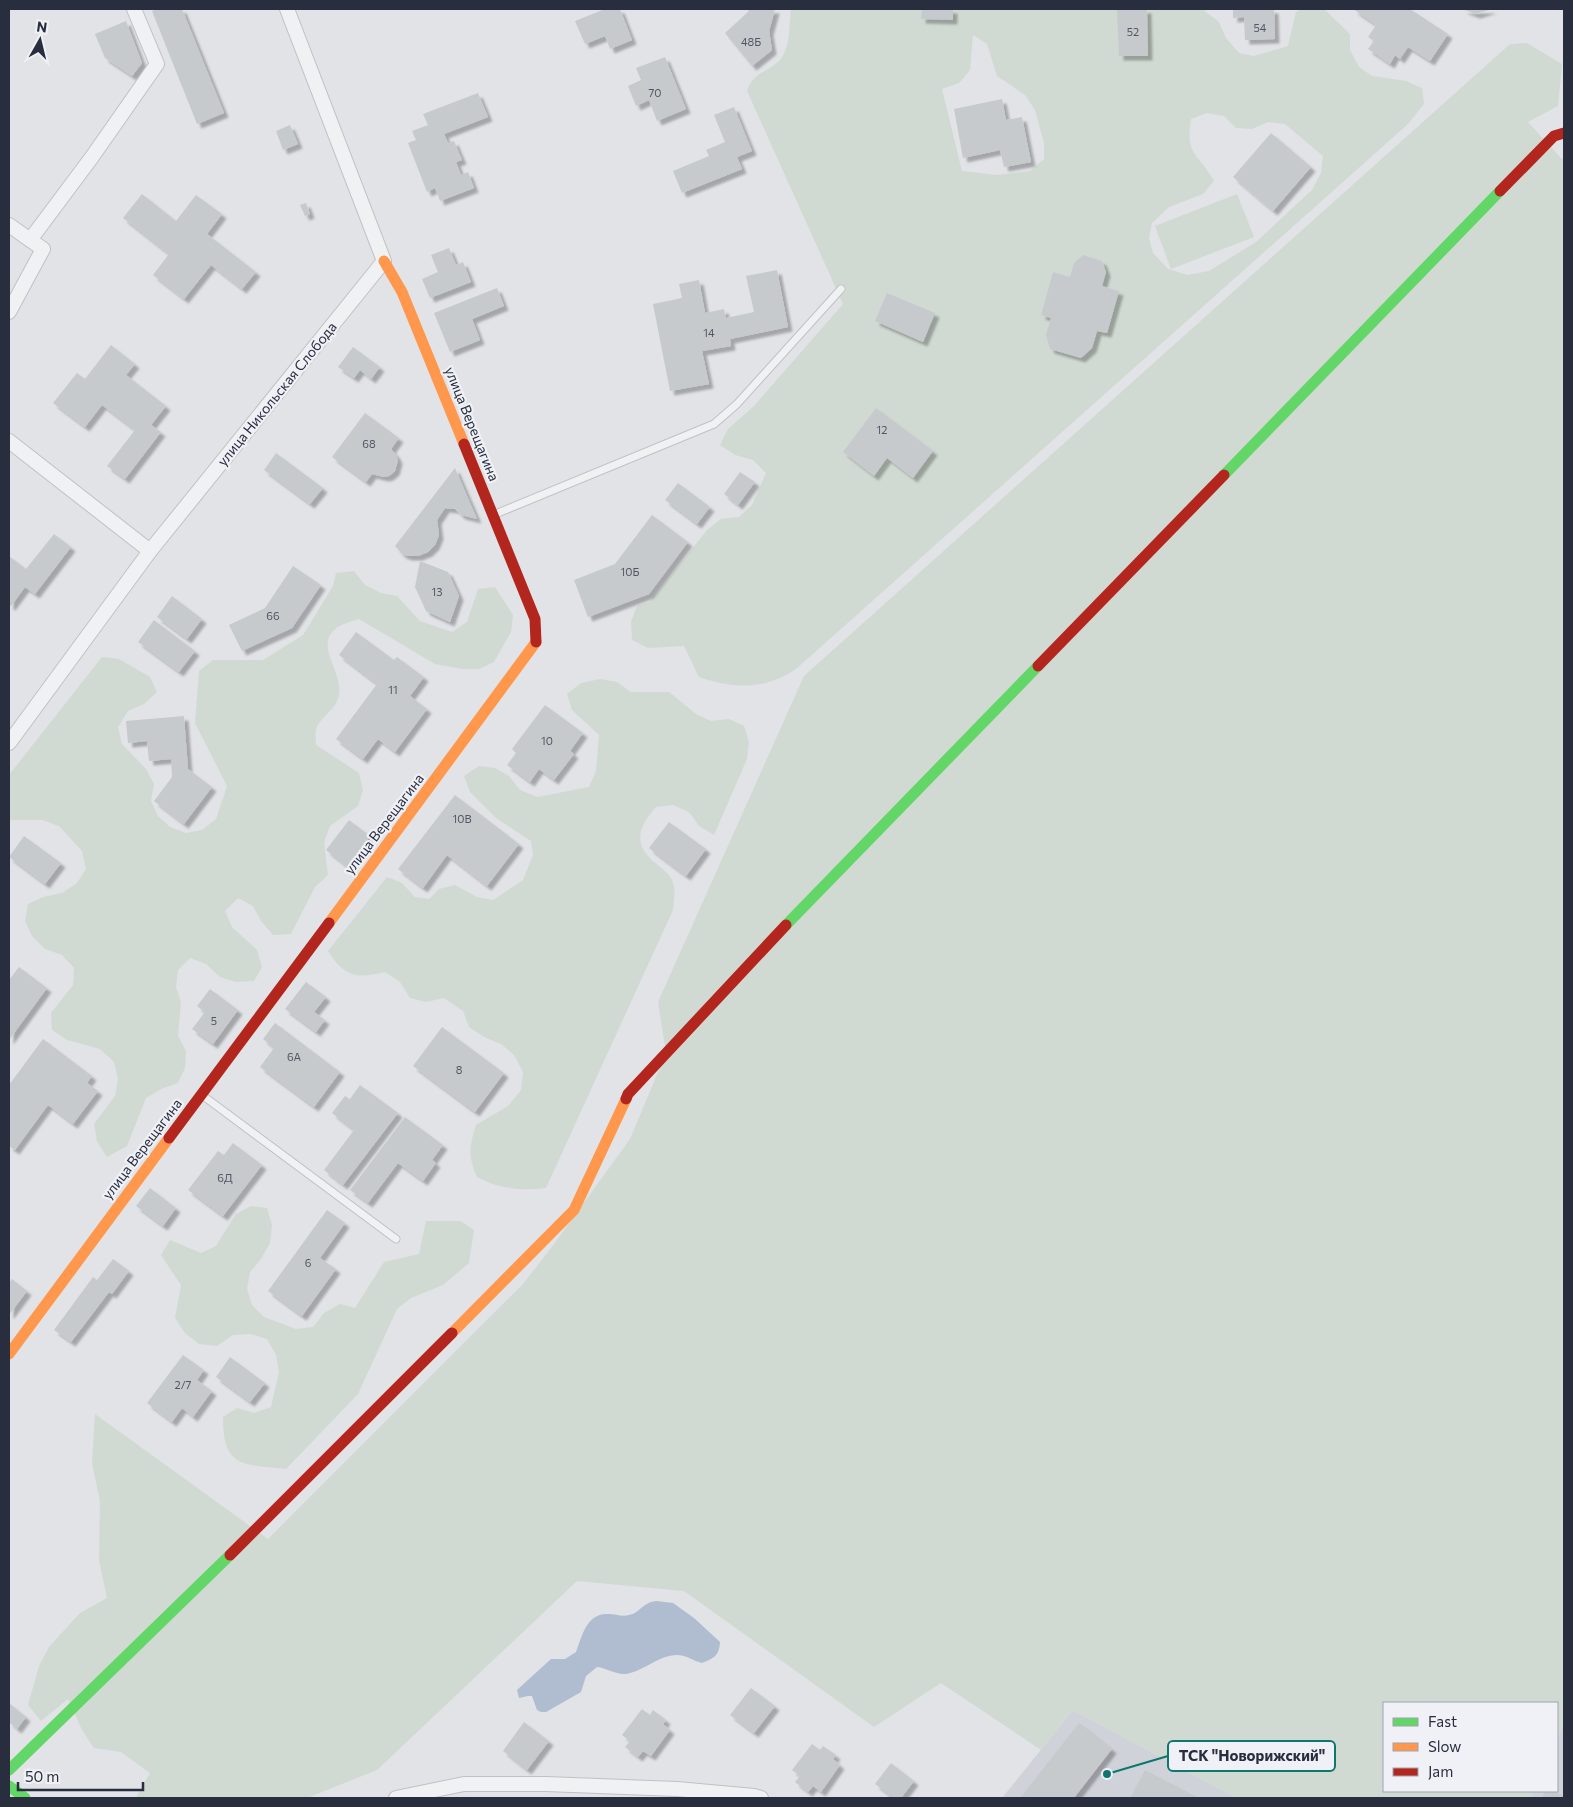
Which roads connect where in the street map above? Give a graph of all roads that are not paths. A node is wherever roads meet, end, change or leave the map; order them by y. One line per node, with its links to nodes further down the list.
1 (134, 9): 5 (street)
2 (287, 9): 6 (street)
3 (1564, 133): 16 (street)
4 (9, 225): 5 (street)
5 (30, 240): 8 (street)
6 (384, 261): 10 (street, улица Верещагина); 11 (street, улица Никольская Слобода)
7 (840, 289): 10 (lane)
8 (9, 312)
9 (9, 441): 11 (street)
10 (493, 516): 13 (street, улица Верещагина)
11 (150, 551): 12 (street, улица Никольская Слобода)
12 (9, 743)
13 (202, 1095): 14 (lane); 15 (street, улица Верещагина)
14 (396, 1239)
15 (9, 1354)
16 (9, 1770)
17 (9, 1786): 18 (street)
18 (25, 1798)
19 (396, 1798): 20 (street)
20 (761, 1798)

